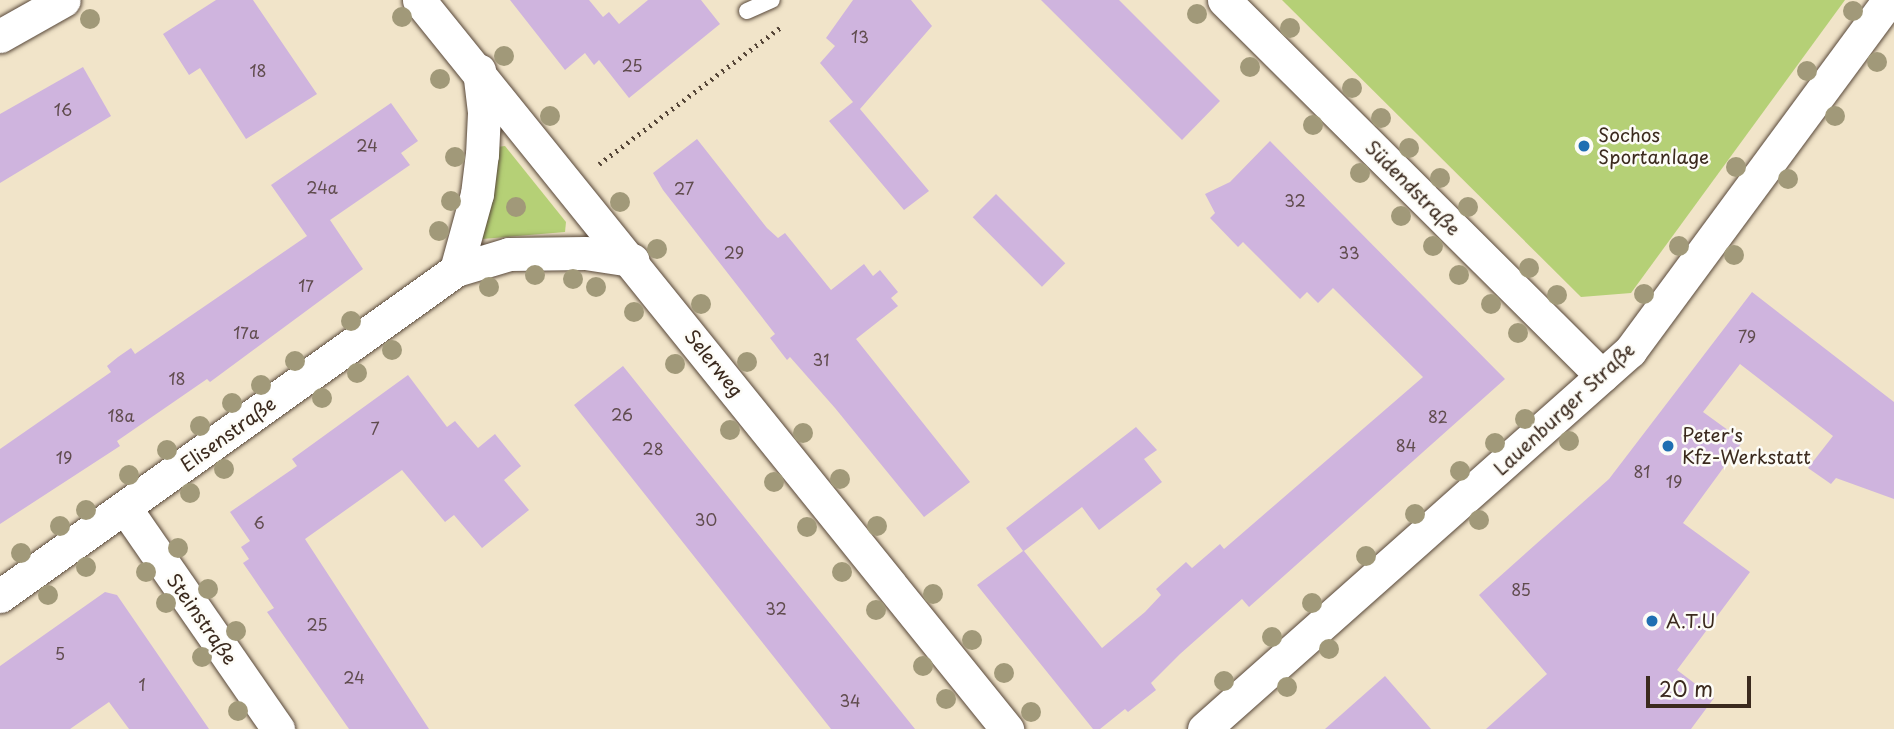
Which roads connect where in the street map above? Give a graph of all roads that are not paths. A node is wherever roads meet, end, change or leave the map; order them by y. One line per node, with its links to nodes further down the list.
1 (64, 0): 7 (street)
2 (419, 0): 8 (street, Selerweg)
3 (772, 0): 6 (lane)
4 (1224, 0): 11 (street, Südendstraße)
5 (1888, 0): 11 (street, Lauenburger Straße)
6 (747, 11)
7 (0, 36)
8 (479, 70): 9 (street, Selerweg); 10 (street)
9 (632, 260): 10 (street, Elisenstraße); 15 (street, Selerweg)
10 (456, 270): 12 (street, Elisenstraße)
11 (1602, 376): 16 (street, Lauenburger Straße)
12 (125, 508): 13 (street, Elisenstraße); 14 (street, Steinstraße)
13 (0, 596)
14 (278, 729)
15 (1007, 729)
16 (1203, 729)

